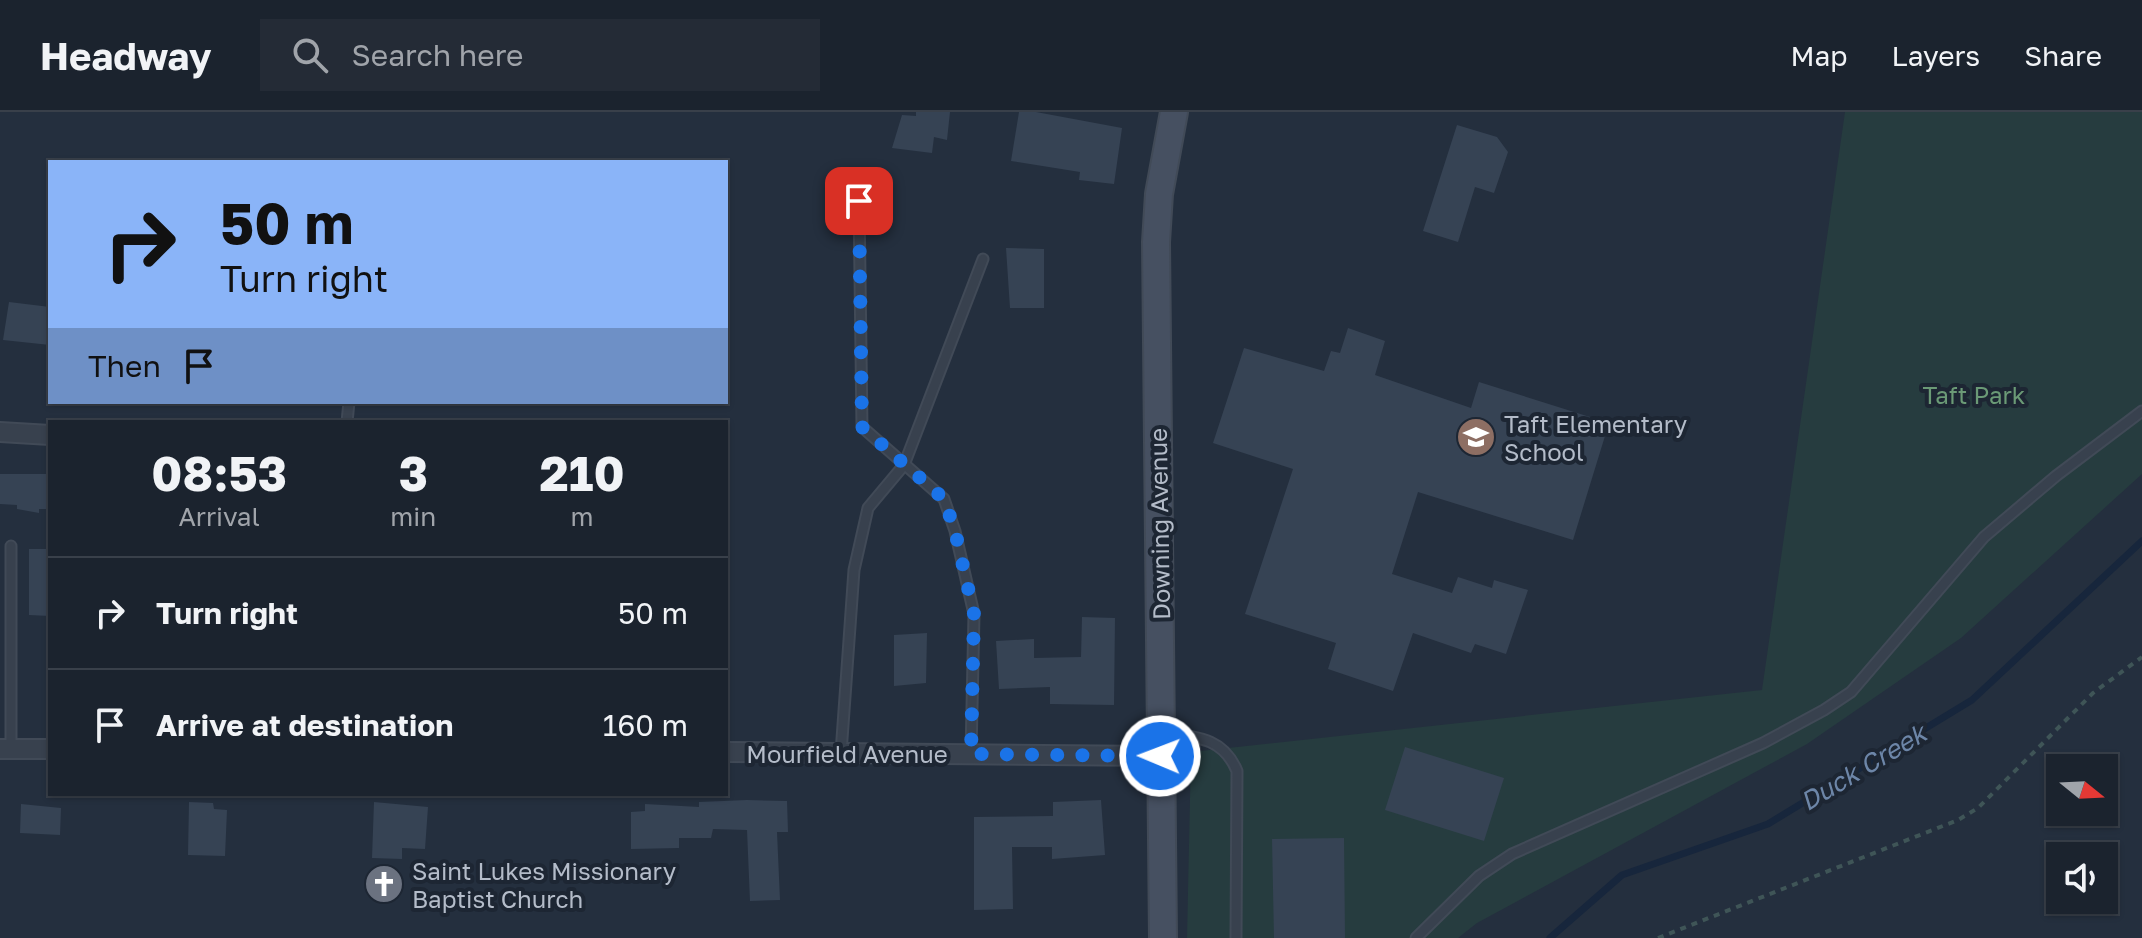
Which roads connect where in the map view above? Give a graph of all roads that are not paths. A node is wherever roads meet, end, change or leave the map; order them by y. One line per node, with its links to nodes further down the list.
1 (1174, 112): 9 (street, Downing Avenue)
2 (859, 201): 7 (lane)
3 (983, 259): 7 (lane)
4 (2142, 411): 17 (lane)
5 (0, 432): 6 (street)
6 (48, 435)
7 (904, 465): 13 (lane); 14 (lane)
8 (11, 546): 10 (lane)
9 (1160, 744): 14 (street, Mourfield Avenue); 15 (street, Downing Avenue); 16 (lane)
10 (5, 749): 11 (street)
11 (48, 749)
12 (728, 752): 13 (street, Mourfield Avenue)
13 (841, 753): 14 (street, Mourfield Avenue)
14 (971, 754)
15 (1163, 938)
16 (1236, 938)
17 (1416, 938)

